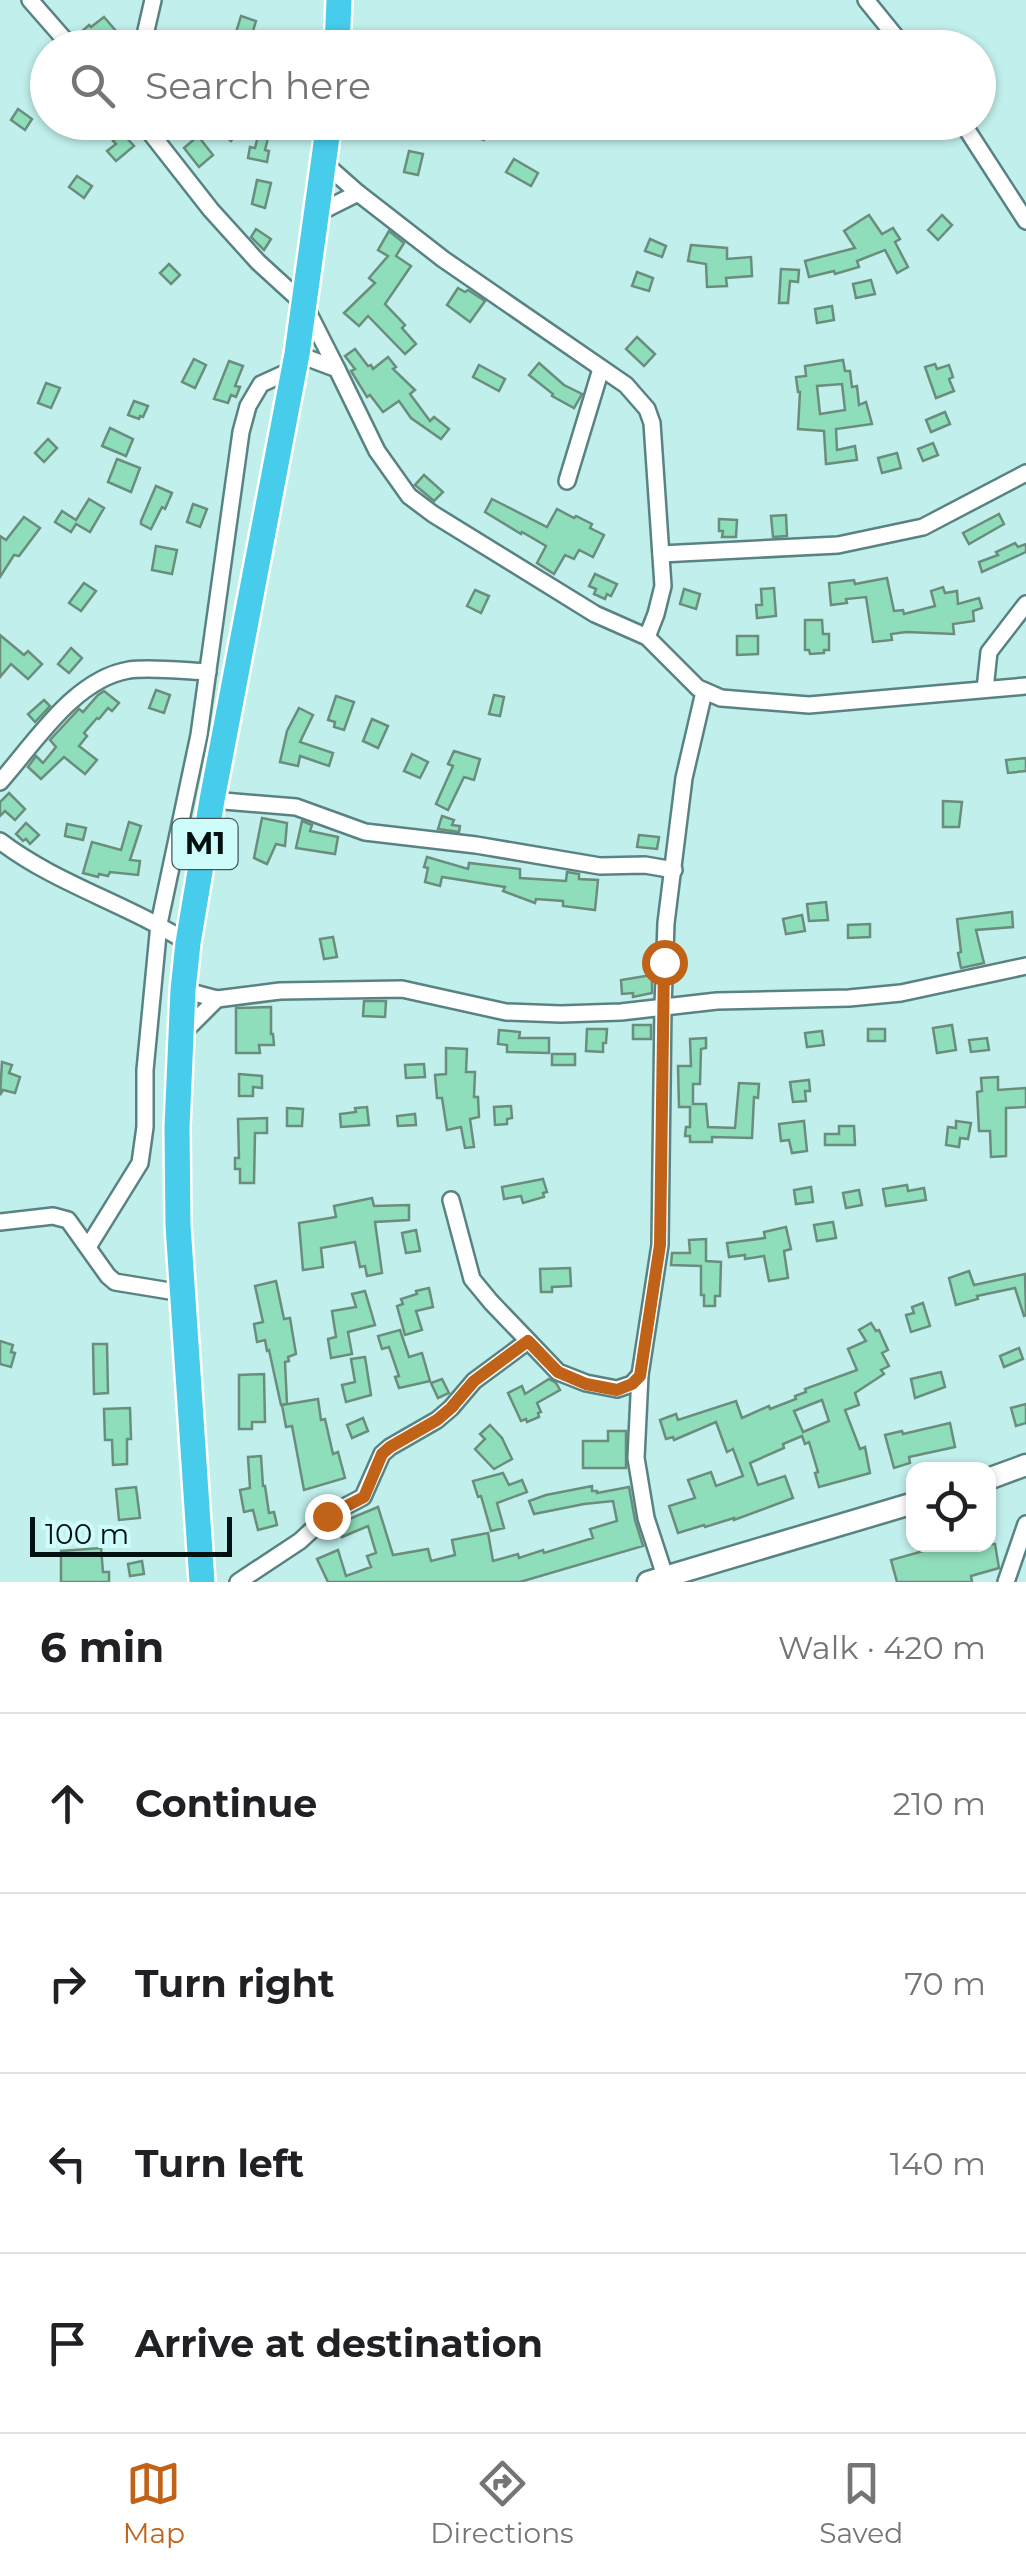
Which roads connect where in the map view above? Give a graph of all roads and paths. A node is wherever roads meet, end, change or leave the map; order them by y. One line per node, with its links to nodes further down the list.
1 (30, 0): 5 (street)
2 (154, 0): 6 (street)
3 (339, 0): 7 (highway)
4 (866, 0): 8 (street)
5 (56, 30)
6 (146, 30)
7 (337, 30)
8 (890, 30)
9 (156, 140): 16 (street)
10 (326, 140): 12 (highway, M1)
11 (974, 140): 15 (street)
12 (323, 162): 13 (street); 14 (highway, M1)
13 (358, 193): 14 (street); 19 (street)
14 (316, 214): 16 (highway, M1)
15 (1026, 220)
16 (304, 304): 17 (highway, M1); 18 (street)
17 (295, 361): 18 (street); 25 (street); 30 (highway, M1)
18 (337, 369): 24 (street)
19 (601, 370): 21 (street); 22 (street)
20 (1026, 473): 22 (street)
21 (567, 481)
22 (662, 554): 24 (street)
23 (1026, 604): 27 (street)
24 (646, 637): 28 (street)
25 (208, 672): 29 (street); 33 (street)
26 (1026, 686): 27 (street)
27 (985, 689): 28 (street)
28 (704, 692): 32 (street)
29 (0, 782)
30 (212, 800): 32 (street); 34 (highway, M1)
31 (0, 841): 33 (street)
32 (674, 870): 38 (street)
33 (159, 924): 34 (street); 42 (street)
34 (188, 942): 36 (highway, M1)
35 (1026, 966): 38 (street)
36 (183, 990): 37 (street); 39 (highway, M1)
37 (218, 999): 38 (street); 39 (street)
38 (663, 1006): 45 (street)
39 (182, 1034): 43 (highway, M1)
40 (452, 1200): 44 (street)
41 (0, 1222): 42 (street)
42 (88, 1246): 43 (street)
43 (182, 1293): 50 (highway, M1)
44 (528, 1341): 45 (street); 52 (street)
45 (640, 1376): 51 (street)
46 (1026, 1465): 47 (street)
47 (996, 1476)
48 (906, 1505): 51 (street)
49 (1026, 1524): 53 (street)
50 (200, 1579)
51 (656, 1579)
52 (238, 1582)
53 (1006, 1582)

